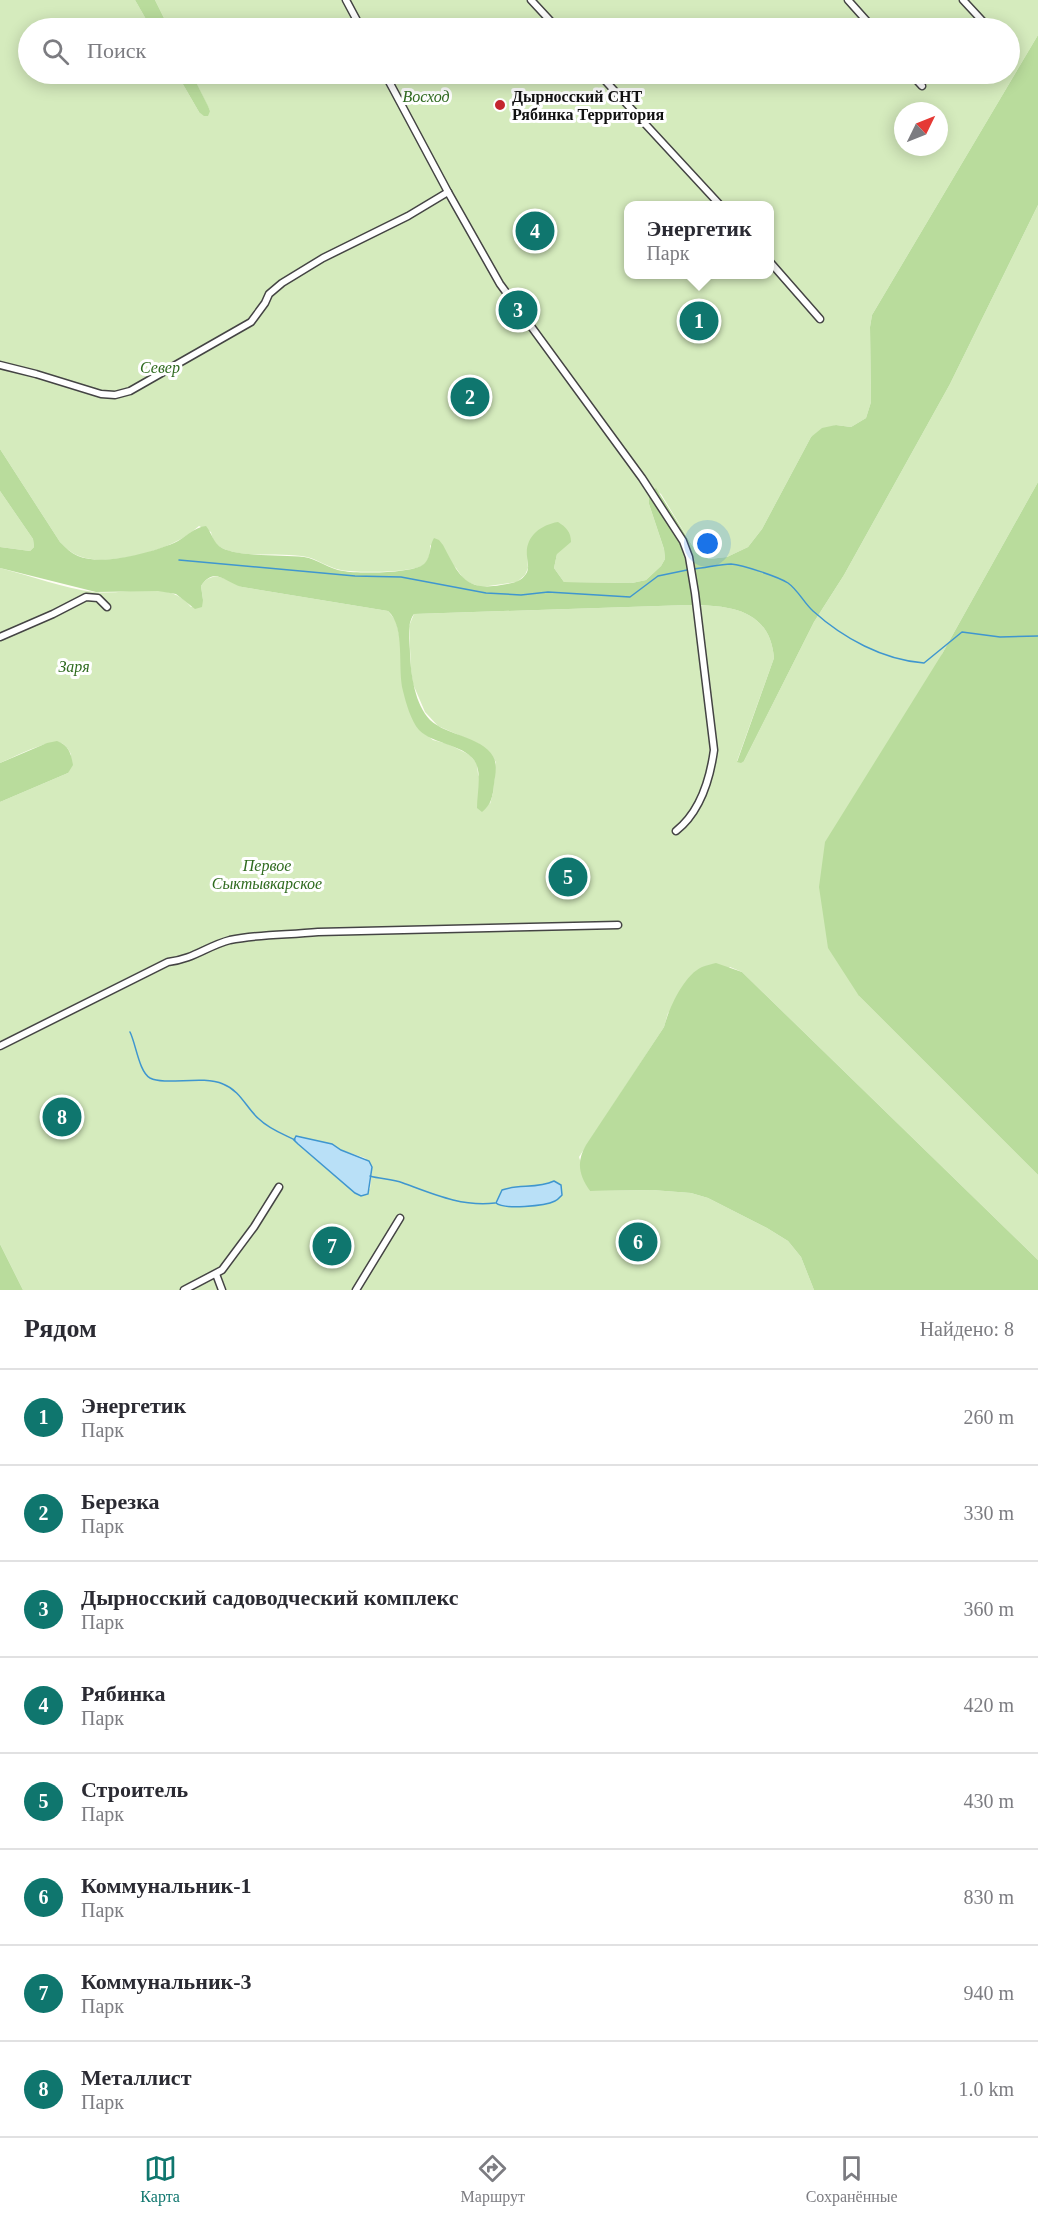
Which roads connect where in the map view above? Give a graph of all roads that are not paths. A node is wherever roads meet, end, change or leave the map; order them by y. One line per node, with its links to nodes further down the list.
1 (346, 0): 5 (street)
2 (531, 0): 6 (street)
3 (848, 0): 7 (street)
4 (963, 0): 8 (street)
5 (356, 18)
6 (548, 18)
7 (864, 18)
8 (979, 18)
9 (390, 84): 11 (street)
10 (608, 84): 12 (street)
11 (448, 192): 15 (street); 18 (street)
12 (716, 201)
13 (774, 267): 14 (street)
14 (820, 319)
15 (0, 365)
16 (107, 607): 17 (street)
17 (0, 637)
18 (676, 831)
19 (618, 925): 20 (street)
20 (0, 1046)
21 (279, 1187): 23 (street)
22 (400, 1218): 26 (street)
23 (216, 1274): 24 (street); 25 (street)
24 (184, 1290)
25 (222, 1290)
26 (356, 1290)

